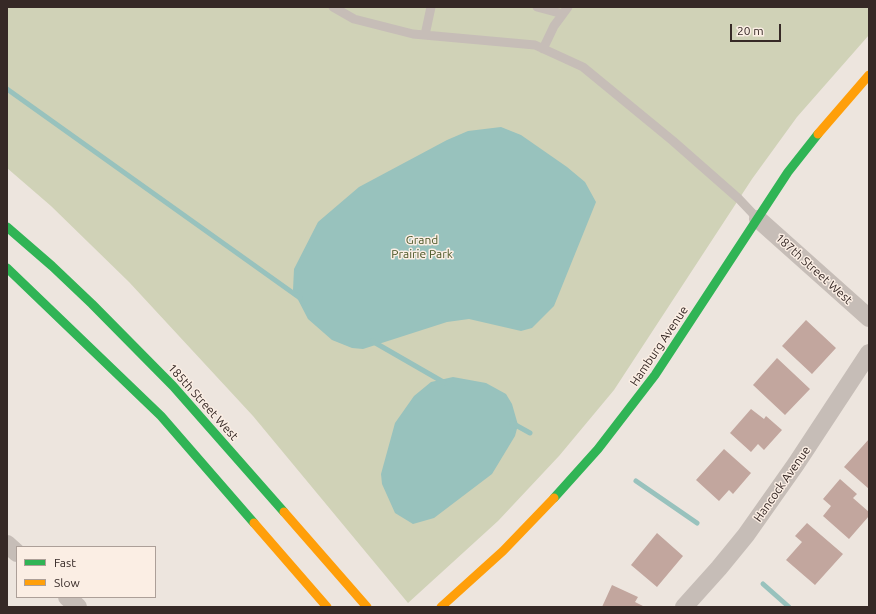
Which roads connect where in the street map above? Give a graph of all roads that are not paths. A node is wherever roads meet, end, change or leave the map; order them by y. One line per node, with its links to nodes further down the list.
1 (333, 7): 5 (lane)
2 (431, 7): 5 (lane)
3 (537, 7): 4 (lane)
4 (566, 10): 6 (lane)
5 (425, 35): 6 (lane)
6 (543, 49): 8 (lane)
7 (869, 75): 8 (street, Hamburg Avenue)
8 (758, 219): 11 (street, 187th Street West); 19 (street, Hamburg Avenue)
9 (7, 226): 18 (street, 185th Street West)
10 (7, 268): 17 (street)
11 (869, 318)
12 (869, 353): 20 (street, Hancock Avenue)
13 (7, 544): 14 (street)
14 (16, 552)
15 (67, 598): 16 (street)
16 (78, 607)
17 (327, 607)
18 (367, 607)
19 (441, 607)
20 (684, 607)

